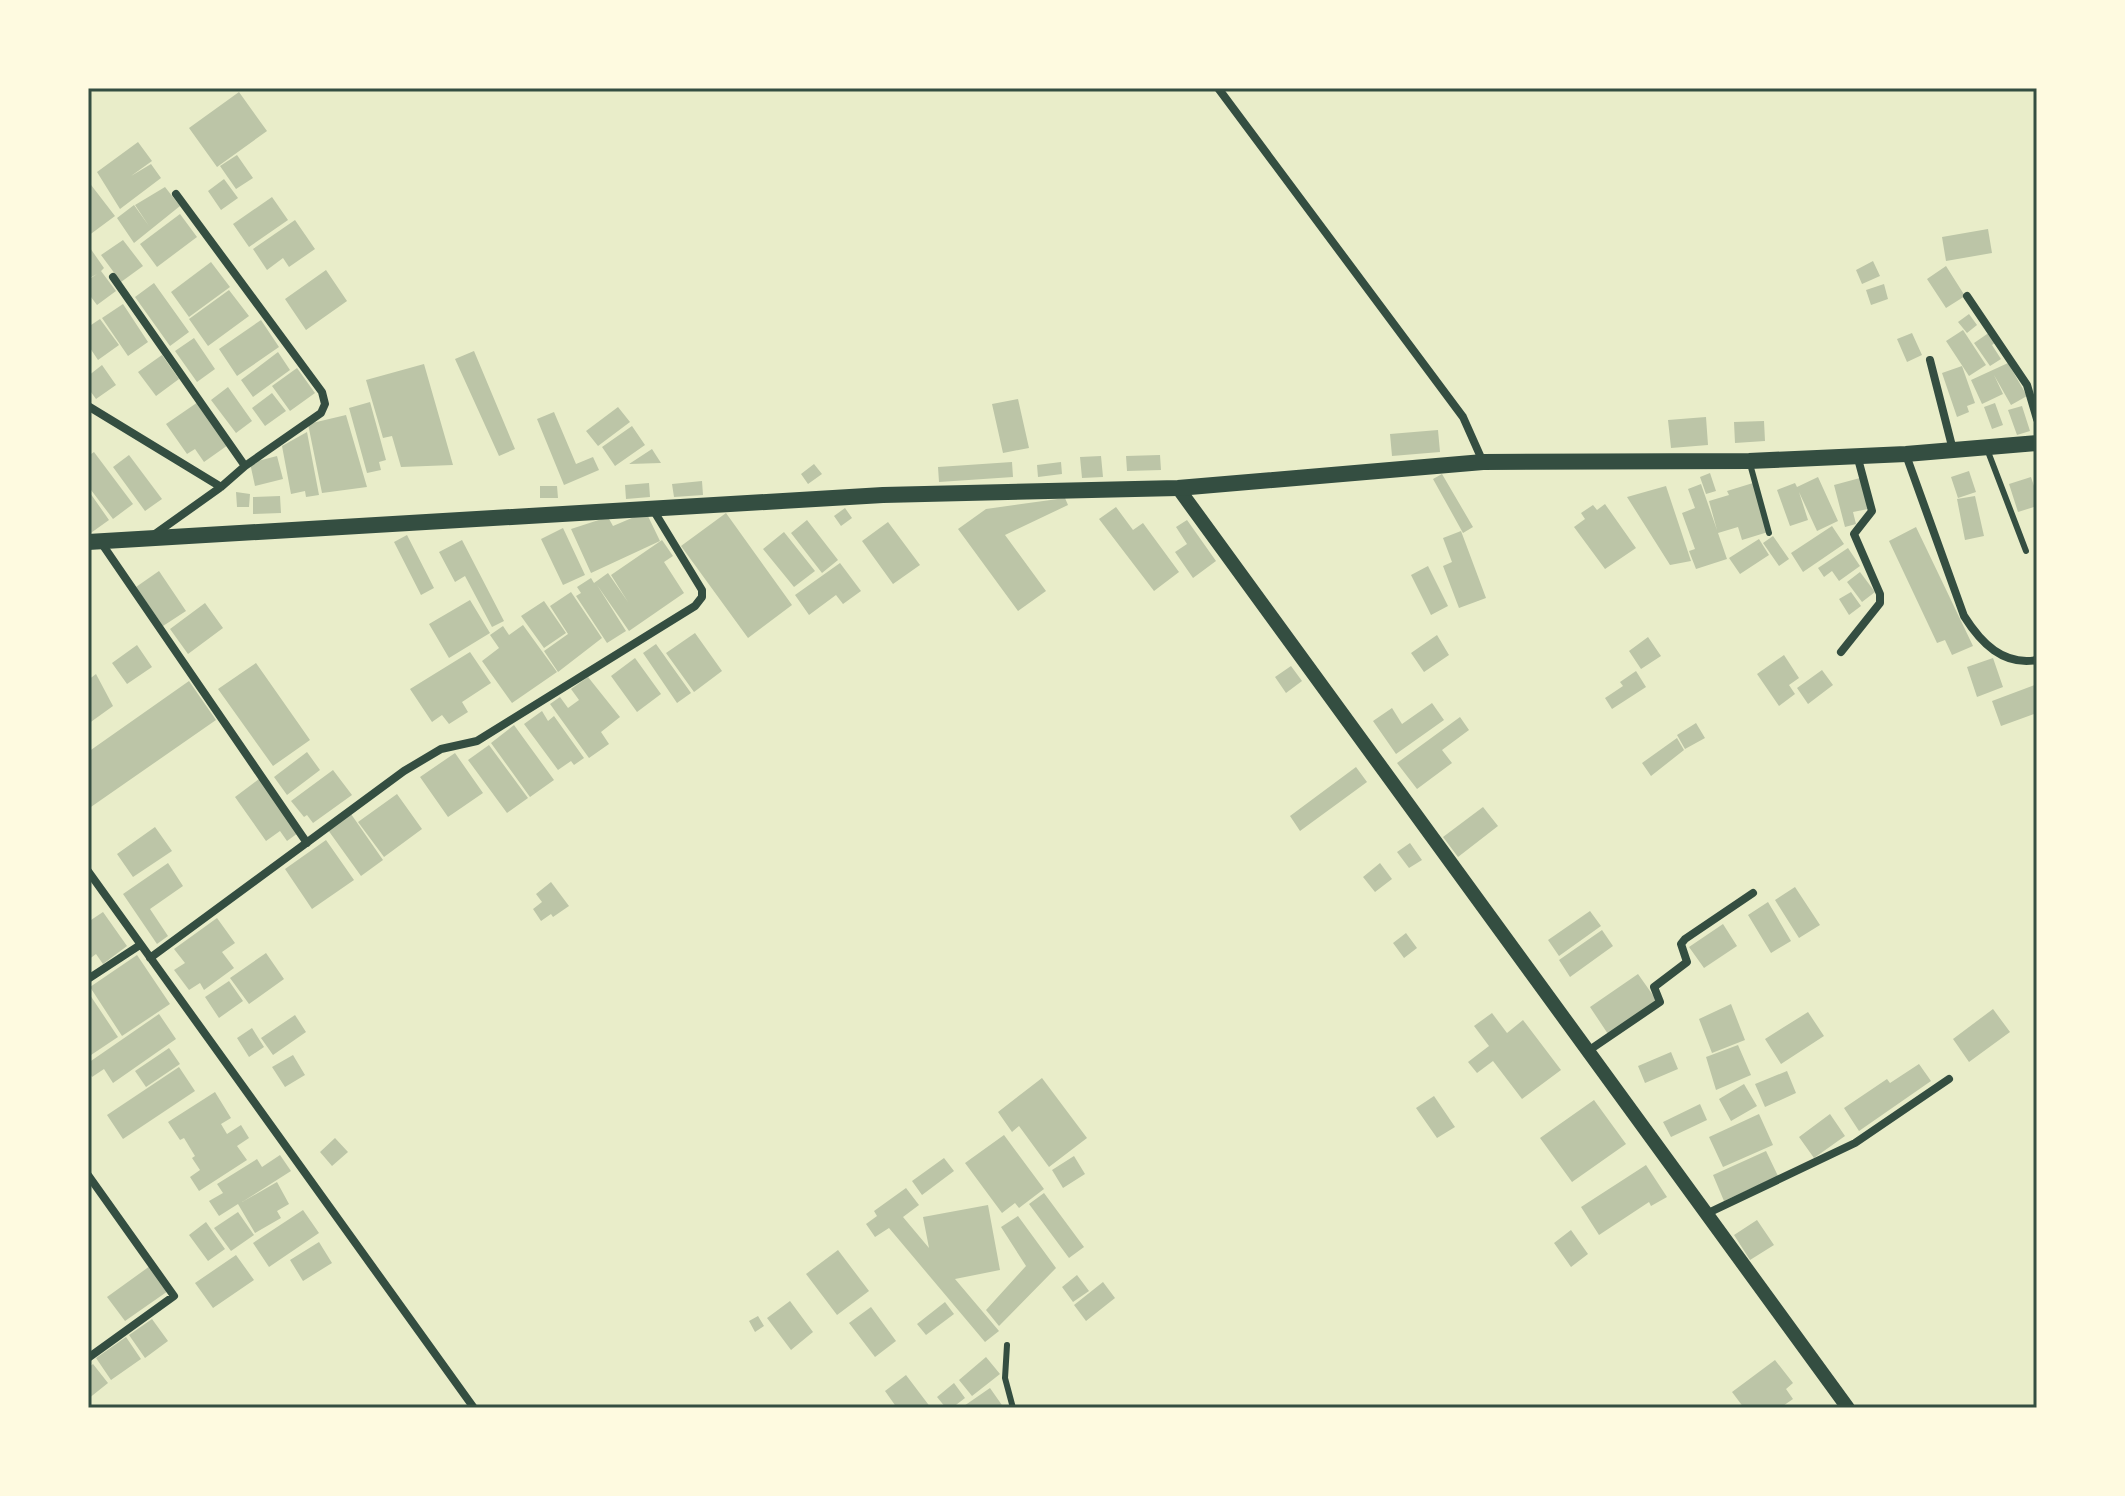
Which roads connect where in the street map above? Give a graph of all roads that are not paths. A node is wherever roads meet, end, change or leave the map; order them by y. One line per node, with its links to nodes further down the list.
1 (1218, 88): 14 (street)
2 (176, 194): 15 (street)
3 (113, 277): 15 (street)
4 (1967, 296): 7 (street)
5 (1930, 360): 10 (street)
6 (88, 406): 16 (street)
7 (2037, 419)
8 (2037, 443): 9 (main road)
9 (1987, 449): 10 (main road); 22 (lane)
10 (1953, 450): 12 (main road)
11 (1857, 454): 12 (main road); 13 (main road); 23 (street)
12 (1906, 454): 24 (street)
13 (1749, 461): 14 (main road); 19 (lane)
14 (1483, 462): 17 (main road)
15 (245, 466): 16 (street)
16 (221, 487): 20 (street)
17 (1178, 488): 18 (main road); 31 (street)
18 (652, 508): 20 (main road); 25 (street)
19 (1769, 533)
20 (151, 537): 21 (main road)
21 (94, 541): 25 (street)
22 (2026, 551)
23 (1841, 652)
24 (2037, 660)
25 (307, 843): 29 (street)
26 (88, 871): 28 (street)
27 (1753, 893): 31 (street)
28 (140, 945): 29 (street); 30 (street)
29 (150, 958): 37 (street)
30 (88, 979)
31 (1588, 1051): 34 (street)
32 (1949, 1079): 34 (street)
33 (88, 1175): 36 (street)
34 (1705, 1215): 39 (street)
35 (1007, 1345): 38 (lane)
36 (88, 1358)
37 (474, 1408)
38 (1013, 1408)
39 (1848, 1408)

